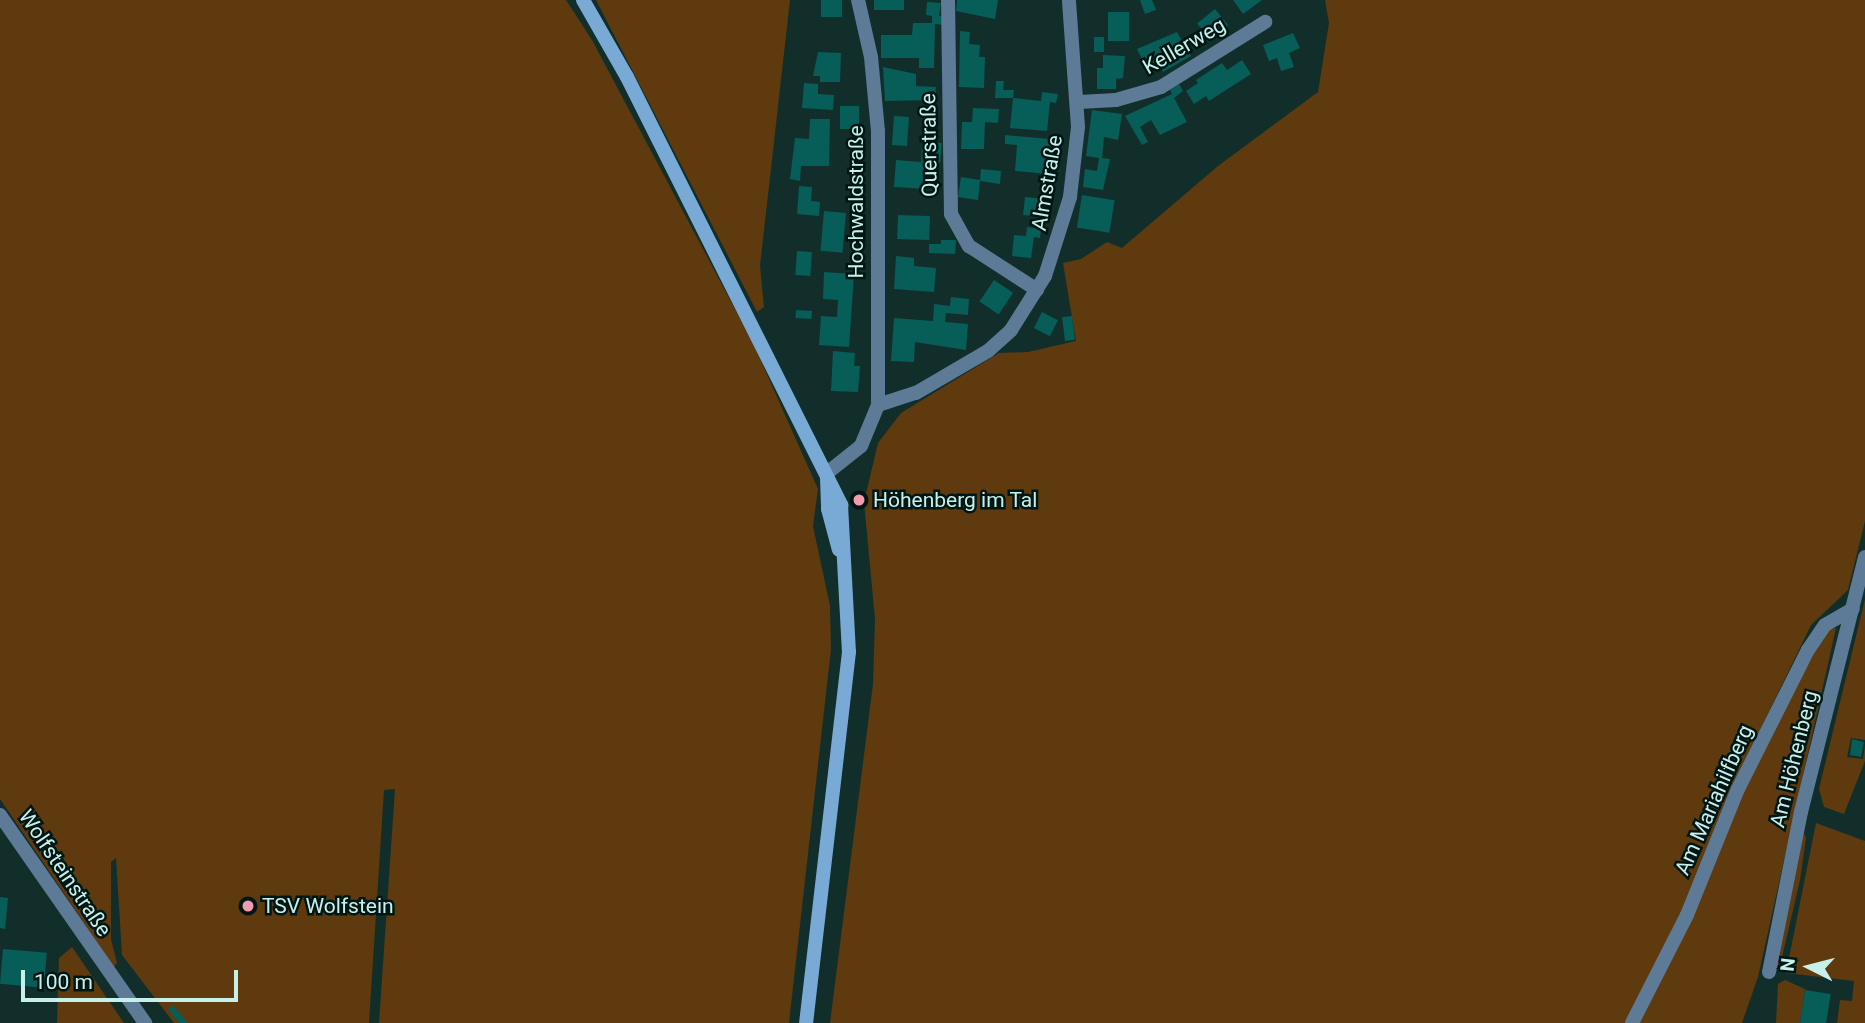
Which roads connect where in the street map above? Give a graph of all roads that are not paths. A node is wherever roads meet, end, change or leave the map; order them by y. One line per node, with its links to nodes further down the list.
1 (583, 0): 9 (main road)
2 (858, 0): 8 (street, Hochwaldstraße)
3 (948, 0): 7 (street, Querstraße)
4 (1069, 0): 6 (street, Almstraße)
5 (1265, 22): 6 (street, Kellerweg)
6 (1079, 103): 7 (street, Almstraße)
7 (1037, 290): 8 (street, Almstraße)
8 (878, 405): 9 (street)
9 (827, 473): 15 (main road)
10 (1865, 557): 11 (street, Am Höhenberg)
11 (1853, 609): 13 (street, Am Höhenberg); 16 (street, Am Mariahilfberg)
12 (0, 815): 14 (street, Wolfsteinstraße)
13 (1769, 972)
14 (145, 1023)
15 (806, 1023)
16 (1632, 1023)

